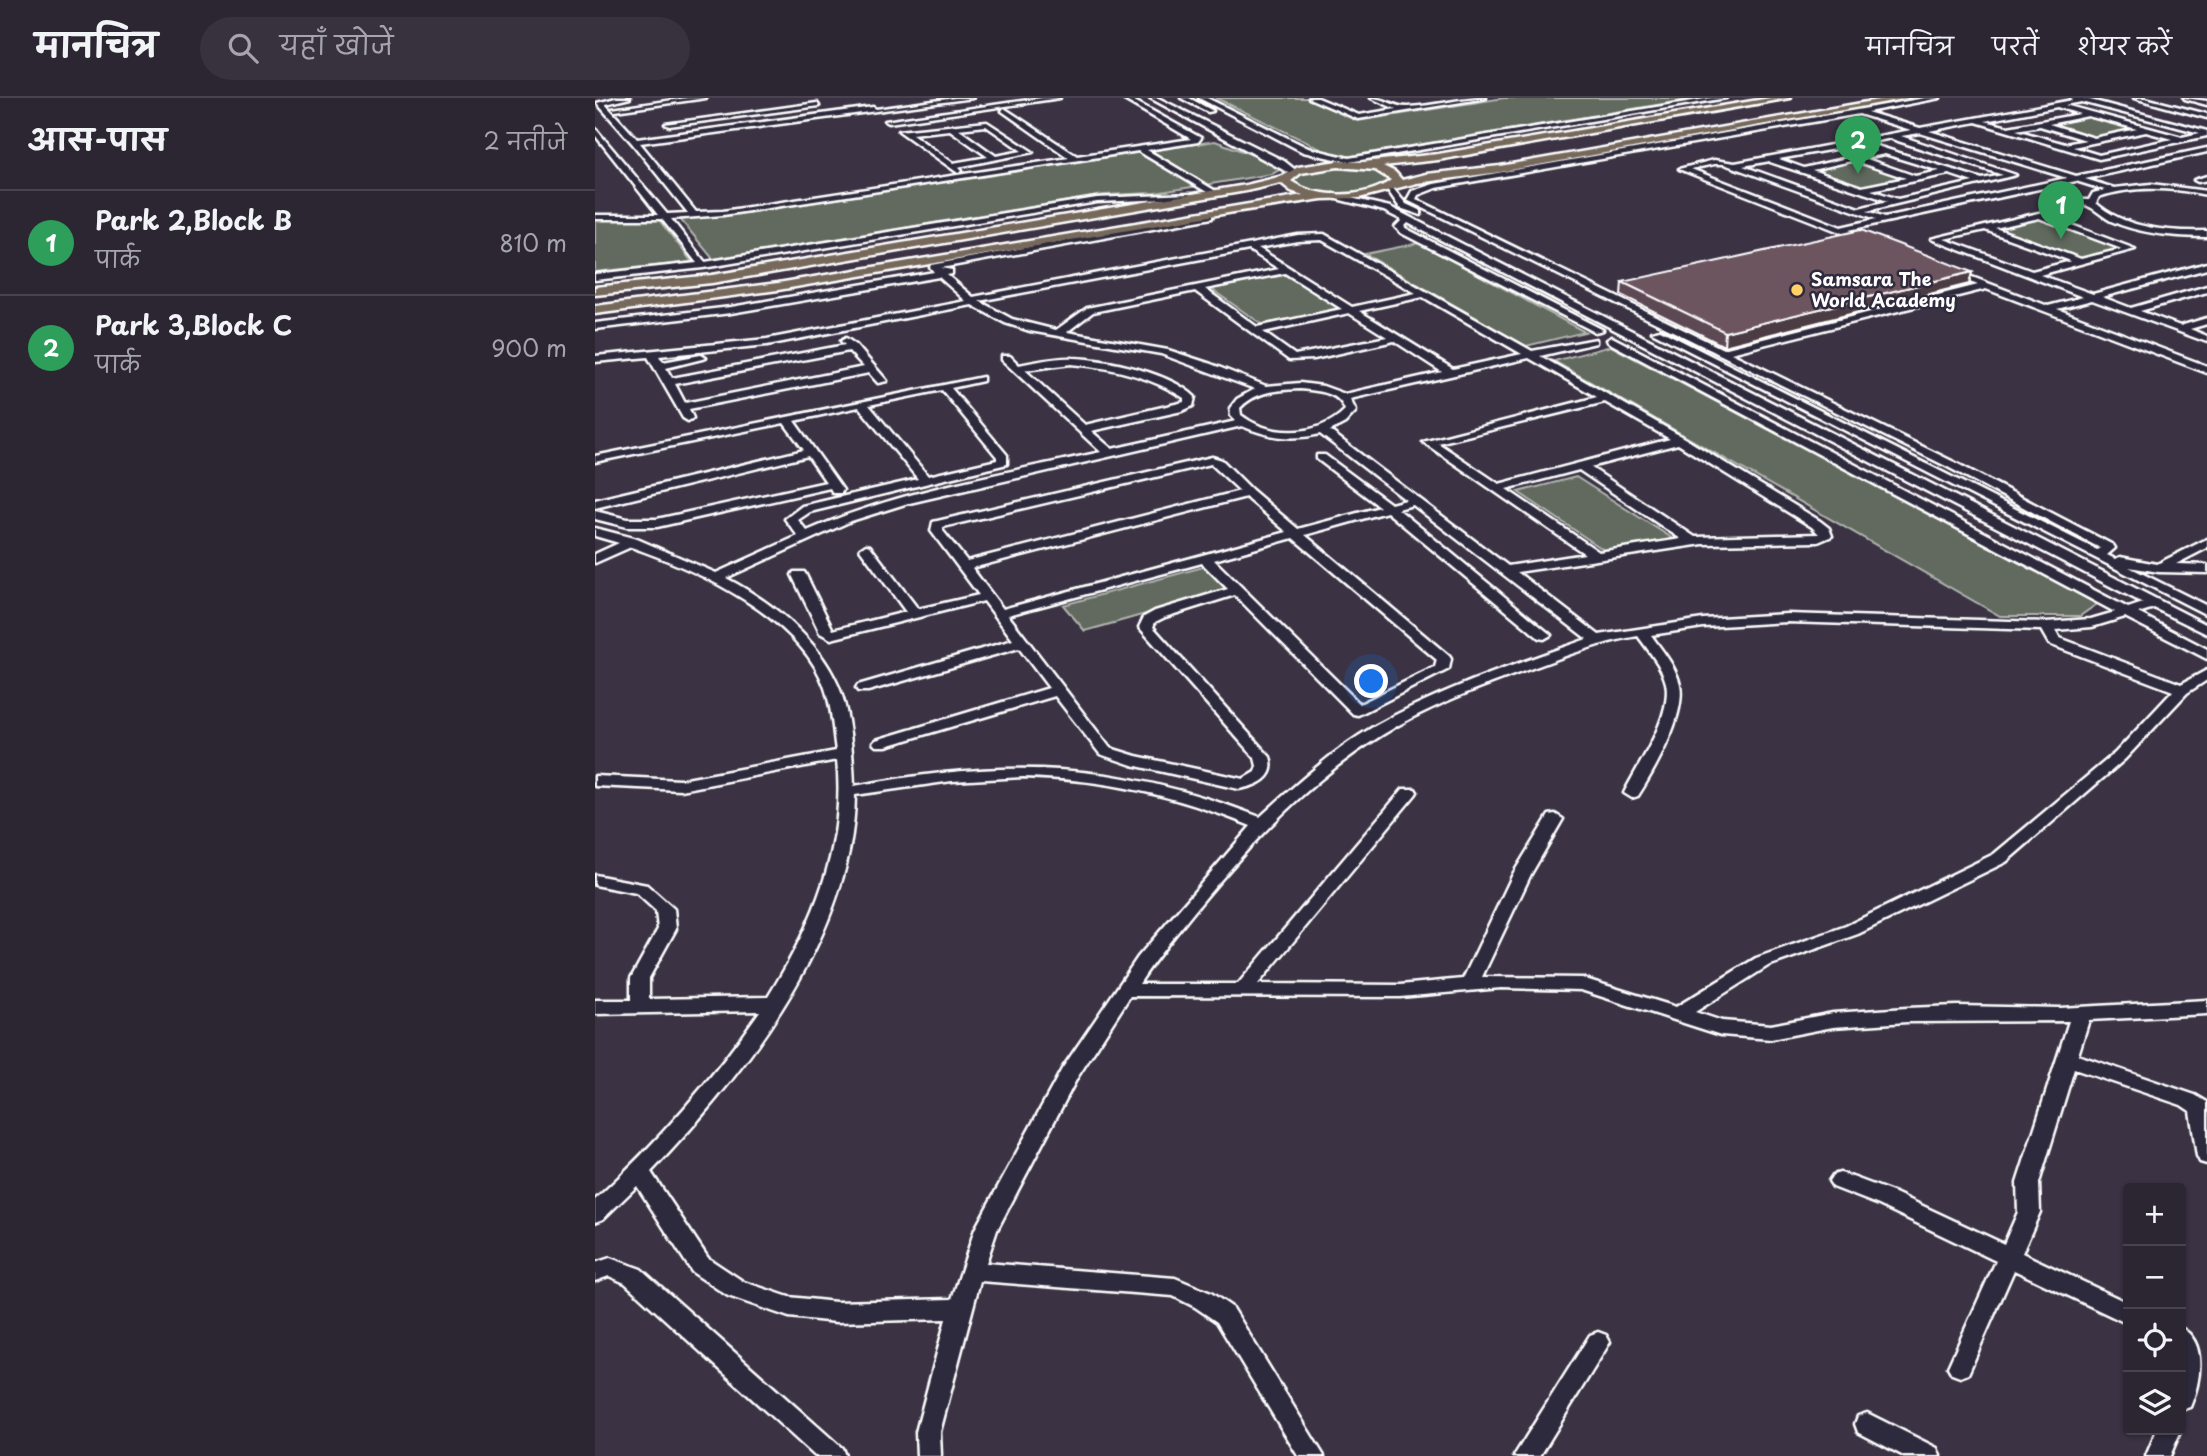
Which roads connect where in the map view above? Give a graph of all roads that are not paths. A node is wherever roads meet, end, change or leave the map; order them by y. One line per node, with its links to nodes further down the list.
1 (627, 98): 33 (street)
2 (703, 98): 29 (street)
3 (808, 98): 30 (street)
4 (909, 98): 31 (street)
5 (970, 98): 31 (street)
6 (1057, 98): 26 (street)
7 (1124, 98): 62 (street)
8 (1153, 98): 77 (street)
9 (1171, 98): 46 (street)
10 (1184, 98): 71 (street)
11 (1202, 98): 59 (street)
12 (1312, 98): 36 (street)
13 (1375, 98): 14 (street); 36 (street)
14 (1383, 98)
15 (1483, 98): 36 (street)
16 (1723, 98): 59 (street)
17 (1786, 98): 68 (main road)
18 (1862, 98): 83 (main road)
19 (1905, 98): 78 (main road)
20 (1937, 98): 37 (street)
21 (2137, 98): 38 (street)
22 (2150, 98): 38 (street)
23 (2165, 98): 38 (street)
24 (2187, 98): 28 (street)
25 (2078, 99): 32 (street); 52 (street)
26 (1025, 100): 41 (street)
27 (865, 103): 34 (street)
28 (2207, 103)
29 (652, 104): 33 (street); 43 (street)
30 (817, 105): 40 (street); 43 (street)
31 (918, 105): 34 (street)
32 (2058, 105): 39 (street); 42 (street)
33 (605, 110): 57 (street)
34 (874, 110): 40 (street); 41 (street)
35 (1005, 110): 70 (street)
36 (1404, 110)
37 (1857, 112): 48 (street); 80 (street)
38 (2207, 112)
39 (2091, 114): 44 (street); 50 (street)
40 (830, 115): 53 (street)
41 (889, 121): 51 (street)
42 (1976, 121): 48 (street); 49 (street)
43 (669, 124): 53 (street)
44 (2040, 124): 49 (street); 55 (street)
45 (950, 127): 51 (street); 67 (street); 67 (street)
46 (1232, 129)
47 (595, 130): 100 (street)
48 (1917, 130): 54 (street); 82 (street)
49 (2007, 130): 61 (street)
50 (2146, 130): 55 (street); 56 (street)
51 (906, 133): 74 (street)
52 (2207, 134): 56 (street)
53 (680, 135): 57 (street)
54 (1892, 135): 58 (street); 84 (street)
55 (2095, 140): 61 (street)
56 (2182, 140): 61 (street)
57 (635, 141): 97 (street)
58 (1858, 142): 65 (street); 66 (street)
59 (1432, 146): 68 (street)
60 (1268, 147): 77 (street)
61 (2062, 147)
62 (1141, 150): 64 (street); 89 (street)
63 (2207, 150): 82 (street)
64 (1131, 152): 70 (street); 89 (street)
65 (1887, 152): 69 (street); 76 (street)
66 (1768, 158): 73 (street); 75 (street)
67 (996, 159): 74 (street)
68 (1428, 159): 72 (main road)
69 (1855, 159): 75 (street); 81 (street)
70 (1077, 160): 79 (street)
71 (1338, 164): 72 (main road); 77 (main road)
72 (1362, 165): 85 (main road)
73 (1734, 165): 93 (street); 105 (street)
74 (951, 166): 79 (street)
75 (1804, 169): 87 (street)
76 (1950, 172): 81 (street); 84 (street)
77 (1293, 173): 89 (main road); 90 (main road)
78 (1456, 175): 80 (main road); 83 (main road)
79 (966, 177): 97 (street)
80 (1482, 178): 102 (street)
81 (1915, 179): 87 (street)
82 (2073, 179): 86 (street); 103 (street)
83 (1413, 180): 85 (main road)
84 (1983, 182): 91 (street)
85 (1390, 187): 90 (main road); 101 (street)
86 (2111, 189): 88 (street); 92 (street)
87 (1863, 190): 91 (street)
88 (2207, 193)
89 (1202, 195): 110 (street); 120 (main road)
90 (1330, 196): 96 (main road); 135 (street)
91 (1897, 201): 93 (street)
92 (2092, 203): 98 (street); 106 (street)
93 (1859, 210): 103 (street)
94 (595, 211): 95 (street)
95 (618, 212)
96 (1210, 214): 114 (street); 125 (main road)
97 (694, 215): 100 (street)
98 (2041, 216): 104 (street); 109 (street)
99 (595, 217): 100 (street)
100 (663, 217): 110 (street)
101 (1429, 219): 102 (street); 169 (street)
102 (1451, 220): 140 (street)
103 (1886, 220): 105 (street)
104 (1985, 228): 109 (street); 115 (street)
105 (1841, 229): 107 (street)
106 (2207, 234)
107 (1877, 243)
108 (1249, 247): 113 (street); 121 (street); 123 (street)
109 (2081, 262): 115 (street)
110 (703, 265): 116 (street)
111 (2207, 266): 122 (street)
112 (1938, 267): 117 (street)
113 (1286, 270): 118 (street); 126 (street)
114 (941, 273): 123 (street); 129 (street)
115 (2032, 274): 122 (street)
116 (595, 277)
117 (1986, 286): 124 (street); 140 (street)
118 (1198, 288): 132 (street); 134 (street)
119 (2207, 289): 127 (street)
120 (595, 291)
121 (1425, 294): 126 (street); 142 (street)
122 (2092, 297): 124 (street); 127 (street)
123 (973, 301): 130 (street); 134 (street)
124 (2047, 309): 149 (street)
125 (595, 310)
126 (1350, 310): 132 (street); 136 (street)
127 (2130, 311): 131 (street)
128 (2207, 321): 131 (street)
129 (595, 326)
130 (836, 329): 139 (street); 143 (street)
131 (2180, 329): 137 (street)
132 (1257, 330): 136 (street)
133 (1628, 332): 135 (street); 135 (street); 138 (street)
134 (1058, 334): 155 (street)
135 (1602, 334): 138 (street); 142 (street); 207 (street)
136 (1395, 338): 150 (street)
137 (2207, 339)
138 (1649, 343): 204 (street)
139 (852, 347): 148 (street); 153 (street)
140 (1723, 352): 168 (street)
141 (728, 353): 146 (street)
142 (1529, 353): 150 (street); 157 (street)
143 (651, 354): 145 (street); 146 (street)
144 (1006, 358): 147 (street)
145 (595, 359)
146 (660, 366): 153 (street)
147 (1017, 368): 163 (street); 163 (street)
148 (871, 369): 152 (street); 159 (street)
149 (2207, 370)
150 (1450, 372): 156 (street)
151 (979, 379): 154 (street)
152 (882, 381)
153 (669, 382): 159 (street)
154 (945, 387): 158 (street); 175 (street)
155 (1265, 390): 156 (street); 162 (street)
156 (1344, 397): 164 (street)
157 (1607, 398): 165 (street); 177 (street)
158 (862, 404): 161 (street); 175 (street)
159 (682, 407): 160 (street)
160 (688, 418)
161 (788, 420): 166 (street); 171 (street)
162 (1242, 423): 164 (street); 167 (street)
163 (1083, 429): 167 (street)
164 (1322, 430): 180 (street)
165 (1680, 440): 173 (street); 187 (street)
166 (811, 452): 176 (street); 181 (street)
167 (1109, 453): 186 (street)
168 (1930, 454): 169 (street); 172 (street)
169 (1901, 455): 174 (street)
170 (1321, 457): 182 (street)
171 (595, 459)
172 (1950, 464): 174 (street); 192 (street)
173 (1581, 466): 177 (street); 187 (street)
174 (1945, 478): 192 (street)
175 (926, 481): 179 (street)
176 (833, 484): 179 (street); 183 (street)
177 (1497, 488): 191 (street)
178 (1248, 493): 185 (street); 195 (street); 195 (street)
179 (845, 500): 186 (street)
180 (1415, 501): 182 (street); 198 (street)
181 (595, 504)
182 (1389, 508): 185 (street); 213 (street)
183 (595, 515)
184 (595, 531): 188 (street)
185 (1294, 533): 193 (street); 221 (street)
186 (805, 537): 200 (street)
187 (1692, 541): 191 (street)
188 (633, 542): 194 (street); 200 (street)
189 (2207, 543): 196 (street)
190 (866, 549): 209 (street)
191 (1595, 555): 198 (street)
192 (2097, 556): 196 (street); 204 (street)
193 (1205, 558): 201 (street); 208 (street)
194 (595, 559)
195 (963, 566): 203 (street)
196 (2159, 568): 197 (street)
197 (2207, 569): 204 (street)
198 (1506, 570): 214 (street)
199 (799, 575): 209 (street)
200 (715, 578): 224 (street)
201 (1235, 591): 219 (street); 221 (street)
202 (2207, 594): 205 (street)
203 (989, 596): 208 (street); 209 (street)
204 (2156, 599): 205 (street); 205 (street); 207 (street); 211 (street)
205 (2187, 601): 206 (street)
206 (2207, 611)
207 (2128, 612): 210 (street); 216 (street)
208 (1002, 613): 215 (street)
209 (916, 616)
210 (2046, 626): 212 (street); 220 (street)
211 (2207, 629)
212 (1642, 632): 214 (street); 228 (street)
213 (1543, 635)
214 (1597, 640): 222 (street)
215 (1023, 642): 218 (street); 219 (street)
216 (2207, 655)
217 (2207, 674): 220 (street)
218 (863, 688)
219 (1058, 690): 223 (street)
220 (2182, 690): 239 (street)
221 (1358, 711): 222 (street)
222 (1377, 731): 230 (street)
223 (881, 743)
224 (845, 754): 225 (street); 226 (street)
225 (595, 781)
226 (846, 792): 230 (street); 235 (street)
227 (1409, 792): 234 (street)
228 (1632, 793)
229 (1555, 819): 232 (street)
230 (1262, 824): 233 (street)
231 (595, 880): 237 (street)
232 (1469, 985): 234 (street); 239 (street)
233 (1125, 990): 234 (street); 247 (street)
234 (1243, 990)
235 (772, 1004): 237 (street); 243 (street)
236 (595, 1007): 237 (street)
237 (640, 1007)
238 (2207, 1007): 240 (street)
239 (1678, 1014): 240 (street)
240 (2081, 1014): 241 (street)
241 (2067, 1059): 242 (street); 246 (street)
242 (2207, 1156)
243 (640, 1173): 245 (street); 249 (street)
244 (1840, 1181): 246 (street)
245 (595, 1213)
246 (2010, 1258): 250 (street); 253 (street)
247 (972, 1271): 249 (street); 259 (street)
248 (595, 1272): 257 (street)
249 (960, 1309): 258 (street)
250 (2123, 1312)
251 (1598, 1342): 260 (street)
252 (2186, 1342): 254 (street)
253 (1961, 1367)
254 (2186, 1386)
255 (1867, 1423): 261 (street)
256 (2167, 1435): 262 (street)
257 (832, 1456)
258 (929, 1456)
259 (1312, 1456)
260 (1526, 1456)
261 (1929, 1456)
262 (2158, 1456)

